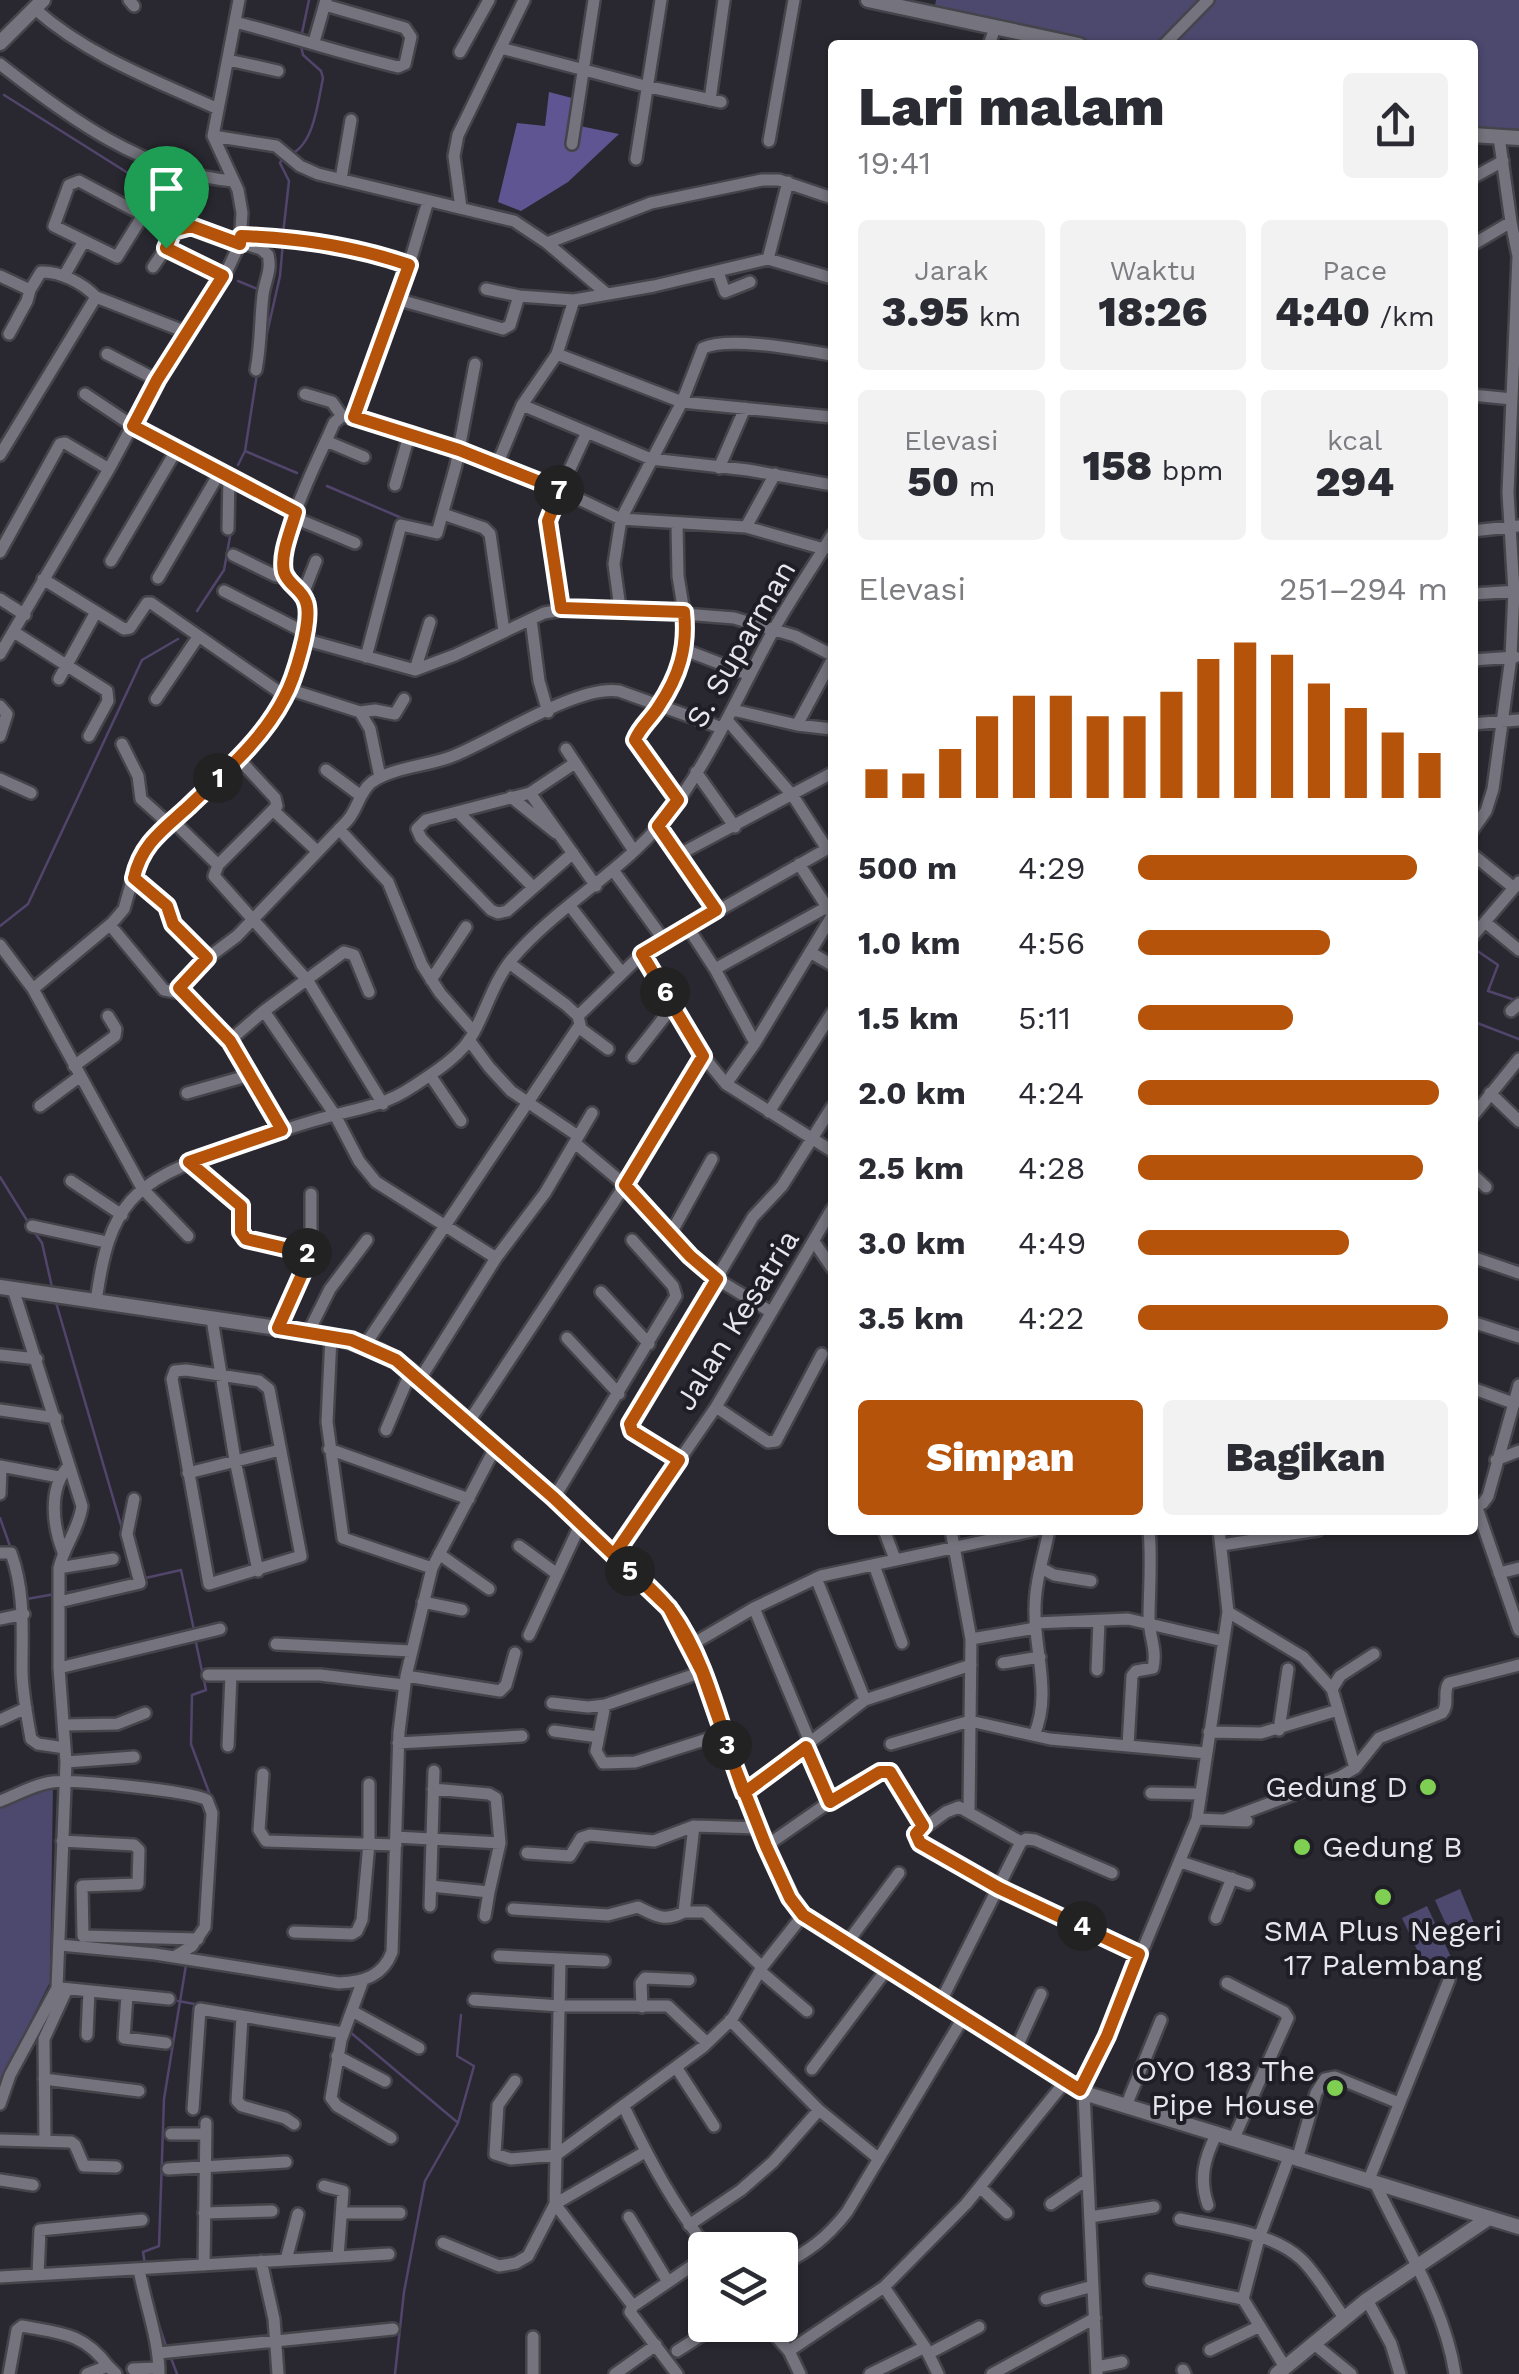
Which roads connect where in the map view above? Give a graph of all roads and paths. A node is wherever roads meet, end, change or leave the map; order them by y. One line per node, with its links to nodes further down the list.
1 (239, 0): 13 (street)
2 (489, 0): 21 (street)
3 (524, 0): 20 (street)
4 (594, 0): 24 (street)
5 (662, 0): 26 (street)
6 (724, 0): 26 (street)
7 (794, 0): 33 (street)
8 (868, 0): 11 (street)
9 (1208, 0): 17 (street)
10 (326, 2): 18 (street); 18 (street)
11 (892, 2): 14 (street)
12 (39, 4): 19 (street); 27 (street)
13 (235, 22): 18 (street); 22 (street)
14 (994, 28): 15 (street); 16 (street)
15 (990, 40)
16 (1044, 40)
17 (1169, 40)
18 (311, 41)
19 (0, 43)
20 (501, 48): 24 (street); 43 (street)
21 (460, 52)
22 (228, 60): 25 (street); 27 (street)
23 (0, 64): 39 (street)
24 (582, 70): 26 (street); 34 (street)
25 (278, 72)
26 (645, 86): 35 (street)
27 (218, 109): 30 (street)
28 (351, 120): 38 (street)
29 (1478, 135): 31 (street)
30 (213, 136): 38 (street); 39 (street)
31 (1499, 137): 32 (street); 36 (street)
32 (1519, 138)
33 (768, 141)
34 (572, 144)
35 (636, 158)
36 (1503, 161): 37 (street); 44 (street)
37 (1478, 175)
38 (340, 179): 42 (street)
39 (234, 181): 45 (street)
40 (788, 182): 41 (street); 48 (street); 50 (street)
41 (828, 197)
42 (428, 202): 43 (street); 51 (street)
43 (462, 208): 48 (street)
44 (1511, 222): 46 (street); 77 (street)
45 (241, 240): 49 (street); 51 (street); 56 (street); 72 (street)
46 (1478, 241)
47 (84, 242): 47 (street); 55 (street)
48 (547, 242): 61 (street)
49 (166, 248): 52 (street); 56 (street)
50 (768, 259): 53 (street); 57 (street)
51 (409, 265): 64 (street)
52 (153, 266)
53 (718, 272): 58 (street); 61 (street)
54 (0, 276): 60 (street)
55 (64, 276): 60 (street); 63 (street)
56 (223, 276): 66 (street)
57 (828, 277)
58 (750, 282)
59 (486, 289): 62 (street)
60 (30, 290): 67 (street)
61 (606, 294): 65 (street)
62 (519, 296): 64 (street); 65 (street)
63 (96, 297): 66 (street); 89 (street)
64 (396, 299): 81 (street)
65 (574, 300): 69 (street)
66 (186, 332): 73 (street)
67 (9, 334)
68 (108, 354): 73 (street)
69 (557, 354): 78 (street); 79 (street)
70 (828, 354): 78 (street)
71 (475, 364): 88 (street)
72 (256, 370)
73 (157, 380): 83 (street)
74 (85, 394): 83 (street)
75 (305, 394): 81 (street)
76 (1478, 396): 77 (street)
77 (1512, 399): 104 (street)
78 (682, 402): 80 (street); 91 (street)
79 (522, 404): 85 (street); 92 (street)
80 (745, 408): 82 (street); 93 (street)
81 (348, 416): 84 (street); 86 (street)
82 (828, 417)
83 (133, 426): 87 (street); 94 (street)
84 (410, 432): 88 (street); 98 (street)
85 (587, 432): 91 (street); 99 (street)
86 (326, 442): 90 (street); 101 (street)
87 (177, 449): 95 (street); 114 (street)
88 (459, 450): 92 (street); 100 (street)
89 (0, 456)
90 (364, 458)
91 (651, 460): 93 (street); 102 (street)
92 (496, 465): 99 (street)
93 (719, 468): 96 (street)
94 (110, 469): 111 (street); 117 (street)
95 (224, 474): 101 (street); 106 (street); 116 (street)
96 (775, 474): 97 (street); 105 (street)
97 (828, 484)
98 (394, 485)
99 (560, 490): 102 (street); 123 (street)
100 (443, 514): 132 (street); 138 (street)
101 (295, 515): 109 (street); 115 (street)
102 (622, 520): 103 (street); 124 (street)
103 (676, 524): 105 (street); 126 (street)
104 (1514, 526): 107 (street); 118 (street)
105 (746, 528): 110 (street)
106 (228, 529)
107 (1478, 530)
108 (828, 542): 110 (street, S. Suparman)
109 (355, 543)
110 (824, 549): 130 (street, S. Suparman)
111 (0, 552)
112 (233, 555): 115 (street)
113 (316, 560): 120 (street)
114 (111, 561)
115 (286, 577): 120 (street)
116 (158, 578)
117 (43, 579): 125 (street); 127 (street)
118 (1517, 591): 121 (street); 139 (street)
119 (224, 592): 133 (street)
120 (303, 594): 133 (street)
121 (1478, 594)
122 (0, 599): 127 (street)
123 (561, 608): 124 (street); 128 (street)
124 (620, 608): 126 (street)
125 (96, 612): 134 (street); 142 (street)
126 (684, 612): 130 (street); 135 (street)
127 (24, 616): 131 (street)
128 (531, 619): 132 (street); 152 (street)
129 (430, 622): 143 (street)
130 (774, 628): 137 (street); 144 (street, S. Suparman)
131 (14, 632): 136 (street); 142 (street)
132 (504, 632): 143 (street)
133 (304, 635): 138 (street); 146 (street)
134 (198, 637): 146 (street); 147 (street)
135 (685, 650): 144 (street); 150 (street)
136 (0, 654)
137 (828, 655)
138 (366, 656): 143 (street)
139 (1515, 657): 140 (street); 155 (street)
140 (1478, 660)
141 (828, 665): 157 (street)
142 (67, 666): 145 (street); 160 (street)
143 (415, 670)
144 (750, 675): 153 (street, S. Suparman)
145 (59, 679)
146 (287, 692): 151 (street); 163 (street)
147 (156, 699)
148 (404, 699): 151 (street)
149 (0, 706): 159 (street)
150 (658, 708): 152 (street); 153 (street); 175 (street)
151 (360, 712): 168 (street)
152 (548, 712): 168 (street)
153 (728, 719): 157 (street); 166 (street, S. Suparman); 173 (street)
154 (1519, 720): 155 (street)
155 (1503, 722): 156 (street); 178 (street)
156 (1478, 724)
157 (797, 725): 158 (street)
158 (828, 729)
159 (0, 736)
160 (89, 736)
161 (122, 744): 179 (street)
162 (566, 749): 164 (street)
163 (238, 758): 176 (street); 179 (street)
164 (575, 763): 170 (street); 187 (street)
165 (326, 770): 172 (street)
166 (696, 772): 175 (street, S. Suparman); 181 (street)
167 (828, 775): 173 (street)
168 (380, 778): 172 (street)
169 (0, 779): 171 (street)
170 (530, 793): 174 (street); 183 (street)
171 (31, 794)
172 (361, 796): 182 (street)
173 (793, 796): 181 (street); 184 (street)
174 (511, 797): 177 (street); 183 (street)
175 (678, 800): 180 (street, S. Suparman)
176 (274, 811): 186 (street); 192 (street)
177 (458, 812): 197 (street); 197 (street)
178 (1478, 821)
179 (171, 822): 192 (street); 194 (street)
180 (658, 826): 187 (street, S. Suparman); 189 (street)
181 (735, 827): 189 (street)
182 (339, 829): 186 (street); 219 (street)
183 (564, 838): 188 (street)
184 (828, 845)
185 (828, 849): 191 (street)
186 (316, 850): 203 (street)
187 (634, 851): 193 (street, S. Suparman)
188 (574, 853): 196 (street); 197 (street)
189 (678, 855): 200 (street)
190 (1478, 858): 195 (street)
191 (799, 864): 199 (street); 200 (street)
192 (218, 865): 203 (street)
193 (613, 870): 196 (street, S. Suparman); 209 (street)
194 (134, 878): 205 (street); 214 (street)
195 (1516, 885): 204 (street)
196 (596, 886): 198 (street, S. Suparman)
197 (532, 888)
198 (570, 906): 215 (street, S. Suparman); 218 (street)
199 (828, 909)
200 (716, 910): 206 (street)
201 (828, 913): 217 (street)
202 (828, 916): 212 (street)
203 (253, 918): 214 (street); 220 (street)
204 (1485, 922): 208 (street); 211 (street)
205 (110, 926): 221 (street); 222 (street)
206 (686, 926): 213 (street); 217 (street)
207 (466, 927): 219 (street)
208 (1478, 930)
209 (661, 936)
210 (0, 945): 221 (street)
211 (1519, 950)
212 (810, 952): 216 (street); 231 (street)
213 (642, 954): 218 (street); 224 (street)
214 (207, 958): 222 (street)
215 (509, 963): 228 (street); 229 (street, S. Suparman)
216 (828, 963)
217 (714, 968): 231 (street)
218 (622, 973): 228 (street)
219 (431, 980): 229 (street)
220 (308, 981): 223 (street); 225 (street); 243 (street)
221 (33, 988): 236 (street)
222 (179, 988): 230 (street)
223 (368, 992)
224 (673, 1006): 233 (street); 234 (street)
225 (264, 1011): 230 (street); 248 (street)
226 (108, 1016): 236 (street)
227 (828, 1019): 246 (street)
228 (578, 1021): 232 (street); 242 (street)
229 (472, 1036): 238 (street, S. Suparman); 242 (street)
230 (230, 1041): 237 (street)
231 (755, 1044): 239 (street)
232 (608, 1049)
233 (703, 1056): 239 (street); 260 (street)
234 (633, 1057)
235 (1519, 1058): 241 (street)
236 (76, 1072): 244 (street); 262 (street)
237 (250, 1075): 240 (street); 252 (street)
238 (430, 1075): 243 (street, S. Suparman); 251 (street)
239 (726, 1084): 246 (street)
240 (187, 1093)
241 (1490, 1093): 245 (street); 250 (street)
242 (526, 1102): 254 (street); 266 (street)
243 (383, 1104): 248 (street, S. Suparman)
244 (40, 1106)
245 (1478, 1109)
246 (769, 1112): 253 (street)
247 (592, 1113): 254 (street)
248 (335, 1115): 252 (street, S. Suparman); 266 (street)
249 (828, 1115): 253 (street)
250 (1519, 1120)
251 (462, 1121)
252 (282, 1130): 257 (street, S. Suparman)
253 (813, 1139): 255 (street); 279 (street)
254 (577, 1140): 260 (street); 275 (street)
255 (828, 1148)
256 (712, 1158): 268 (street)
257 (189, 1162): 262 (street, S. Suparman); 274 (street)
258 (1478, 1179): 261 (street)
259 (71, 1181): 264 (street)
260 (625, 1185): 268 (street); 305 (street)
261 (1486, 1186)
262 (142, 1188): 264 (street, S. Suparman); 269 (street)
263 (311, 1194): 274 (street)
264 (122, 1214): 272 (street, S. Suparman)
265 (828, 1218): 273 (street, Jalan Kesatria)
266 (446, 1224): 275 (street); 292 (street)
267 (32, 1226): 272 (street)
268 (670, 1235): 279 (street)
269 (188, 1236)
270 (367, 1240): 287 (street)
271 (632, 1240): 291 (street)
272 (106, 1242): 282 (street, S. Suparman)
273 (815, 1242): 276 (street); 283 (street, Jalan Kesatria)
274 (311, 1254): 286 (street)
275 (496, 1258): 296 (street)
276 (828, 1262)
277 (1478, 1262): 278 (street)
278 (1519, 1273)
279 (717, 1279): 283 (street); 312 (street)
280 (6, 1288): 282 (street); 295 (street)
281 (601, 1292): 291 (street)
282 (96, 1302): 284 (street)
283 (771, 1312): 302 (street, Jalan Kesatria)
284 (212, 1319): 286 (street); 297 (street)
285 (1478, 1324): 289 (street)
286 (278, 1328): 287 (street)
287 (308, 1333): 288 (street)
288 (331, 1336): 292 (street); 308 (street)
289 (1519, 1337)
290 (567, 1338): 300 (street)
291 (649, 1344): 300 (street)
292 (364, 1345): 296 (street)
293 (822, 1354): 302 (street)
294 (0, 1355): 295 (street)
295 (37, 1359): 304 (street)
296 (415, 1375): 305 (street); 306 (street)
297 (220, 1376): 309 (street); 311 (street); 316 (street)
298 (1519, 1385): 301 (street)
299 (1478, 1390): 301 (street)
300 (619, 1394): 318 (street)
301 (1513, 1403): 313 (street)
302 (716, 1407): 312 (street, Jalan Kesatria)
303 (0, 1410): 304 (street)
304 (56, 1418): 315 (street)
305 (468, 1423): 307 (street)
306 (386, 1430)
307 (495, 1448): 318 (street); 319 (street)
308 (329, 1449): 319 (street); 342 (street)
309 (280, 1450): 311 (street); 345 (street)
310 (1519, 1450): 313 (street)
311 (235, 1460): 316 (street); 345 (street)
312 (679, 1460): 337 (street, Jalan Kesatria)
313 (1496, 1460): 321 (street)
314 (1, 1466): 315 (street); 317 (street)
315 (64, 1472): 335 (street); 335 (street)
316 (188, 1473): 345 (street)
317 (0, 1494)
318 (554, 1498): 323 (street)
319 (469, 1499): 336 (street)
320 (134, 1500): 351 (street)
321 (1478, 1506)
322 (1478, 1517): 347 (street)
323 (581, 1523): 337 (street); 346 (street)
324 (886, 1535): 339 (street)
325 (952, 1535): 333 (street)
326 (1003, 1535): 333 (street)
327 (1048, 1535): 343 (street)
328 (1149, 1535): 359 (street)
329 (1221, 1535): 331 (street)
330 (1286, 1535): 331 (street)
331 (1222, 1545): 355 (street)
332 (519, 1546): 346 (street)
333 (956, 1546): 339 (street); 364 (street)
334 (0, 1552): 356 (street)
335 (62, 1552): 341 (street)
336 (438, 1554): 342 (street); 350 (street)
337 (614, 1555): 368 (street)
338 (114, 1559): 341 (street)
339 (895, 1559): 340 (street)
340 (874, 1565): 348 (street); 366 (street)
341 (59, 1568): 351 (street)
342 (432, 1568): 352 (street)
343 (1042, 1568): 349 (street); 360 (street)
344 (1519, 1568): 347 (street)
345 (258, 1570)
346 (557, 1574): 363 (street)
347 (1499, 1574): 362 (street)
348 (816, 1578): 353 (street); 384 (street)
349 (1090, 1581)
350 (489, 1589)
351 (59, 1595): 376 (street)
352 (423, 1602): 354 (street); 369 (street)
353 (754, 1608): 368 (street); 401 (street)
354 (462, 1610)
355 (1228, 1612): 365 (street); 383 (street)
356 (24, 1614): 357 (street); 387 (street)
357 (0, 1620)
358 (1100, 1621): 359 (street); 360 (street); 377 (street)
359 (1149, 1625): 365 (street); 404 (street)
360 (1036, 1626): 364 (street); 372 (street)
361 (220, 1629): 376 (street)
362 (1519, 1630)
363 (529, 1635)
364 (971, 1639): 374 (street)
365 (1222, 1641): 395 (street)
366 (902, 1643)
367 (276, 1644): 369 (street)
368 (691, 1645): 379 (street)
369 (411, 1651): 382 (street)
370 (515, 1653): 382 (street)
371 (1374, 1654): 383 (street)
372 (1040, 1657): 373 (street); 397 (street)
373 (1003, 1662)
374 (971, 1665): 384 (street); 391 (street)
375 (1519, 1665): 409 (street)
376 (59, 1668): 392 (street)
377 (1098, 1670)
378 (1288, 1670): 393 (street)
379 (702, 1672): 386 (street); 396 (street)
380 (208, 1675): 381 (street)
381 (231, 1675): 382 (street); 403 (street)
382 (405, 1680): 400 (street)
383 (1332, 1689): 388 (street)
384 (865, 1700): 401 (street)
385 (552, 1703): 386 (street)
386 (605, 1705): 399 (street)
387 (26, 1708): 390 (street); 405 (street)
388 (1338, 1710): 393 (street); 409 (street)
389 (145, 1713): 392 (street)
390 (0, 1720)
391 (970, 1722): 397 (street); 402 (street); 420 (street)
392 (64, 1726): 405 (street)
393 (1278, 1730): 395 (street)
394 (554, 1731): 399 (street)
395 (1208, 1732): 406 (street)
396 (723, 1734): 399 (street); 415 (street)
397 (1034, 1735): 404 (street)
398 (522, 1736): 400 (street)
399 (598, 1737)
400 (398, 1742): 429 (street)
401 (808, 1744): 415 (street); 419 (street)
402 (891, 1744)
403 (228, 1746)
404 (1128, 1746): 406 (street)
405 (66, 1748): 408 (street)
406 (1206, 1753): 417 (street)
407 (134, 1758): 408 (street)
408 (66, 1762): 412 (street)
409 (1355, 1768): 422 (street)
410 (434, 1772): 414 (street)
411 (263, 1774): 432 (street)
412 (65, 1782): 418 (street); 428 (street); 450 (street)
413 (369, 1784): 432 (street)
414 (433, 1789): 427 (street); 431 (street)
415 (744, 1793): 426 (street)
416 (1151, 1793): 417 (street)
417 (1200, 1794): 421 (street)
418 (0, 1800)
419 (830, 1802): 425 (street); 433 (street)
420 (969, 1811): 425 (street); 430 (street)
421 (1197, 1819): 422 (street); 435 (street)
422 (1225, 1820): 423 (street)
423 (1247, 1821)
424 (694, 1826): 426 (street); 434 (street); 445 (street)
425 (923, 1826): 441 (street)
426 (760, 1828): 433 (street)
427 (432, 1839): 429 (street); 431 (street); 440 (street)
428 (62, 1841): 450 (street); 452 (street)
429 (396, 1841): 432 (street); 460 (street)
430 (1021, 1842): 437 (street); 441 (street)
431 (500, 1843): 442 (street)
432 (369, 1844): 449 (street)
433 (766, 1846): 446 (street)
434 (527, 1853)
435 (1181, 1862): 438 (street); 453 (street)
436 (899, 1873): 451 (street)
437 (1112, 1873)
438 (1232, 1878): 439 (street); 448 (street)
439 (1248, 1884)
440 (430, 1886): 442 (street); 443 (street)
441 (999, 1888): 453 (street); 470 (street)
442 (489, 1892): 447 (street)
443 (430, 1906)
444 (513, 1909): 445 (street)
445 (684, 1912): 459 (street)
446 (803, 1915): 451 (street); 459 (street)
447 (486, 1916)
448 (1216, 1918)
449 (294, 1932)
450 (198, 1939): 455 (street)
451 (847, 1943): 458 (street)
452 (60, 1945): 455 (street); 464 (street)
453 (1139, 1954): 493 (street)
454 (498, 1956): 456 (street)
455 (183, 1960): 460 (street)
456 (560, 1962): 457 (street); 471 (street)
457 (604, 1962)
458 (886, 1968): 470 (street); 487 (street)
459 (761, 1969): 474 (street); 477 (street)
460 (364, 1980): 473 (street)
461 (689, 1980): 472 (street)
462 (1449, 1980): 494 (street)
463 (1227, 1982): 507 (street)
464 (62, 1988): 465 (street); 488 (street); 495 (street)
465 (89, 1991): 467 (street); 480 (street)
466 (1041, 1994): 484 (street)
467 (127, 1996): 468 (street); 481 (street)
468 (168, 1999)
469 (474, 2000): 471 (street)
470 (940, 2003): 476 (street)
471 (560, 2006): 472 (street); 509 (street)
472 (642, 2007): 482 (street)
473 (352, 2011): 479 (street); 483 (street)
474 (807, 2011)
475 (242, 2017): 479 (street); 498 (street); 500 (street)
476 (963, 2018): 484 (street); 511 (street)
477 (730, 2020): 482 (street); 499 (street)
478 (1161, 2020): 496 (street)
479 (343, 2034): 485 (street)
480 (87, 2035)
481 (166, 2042)
482 (706, 2042): 486 (street)
483 (419, 2048)
484 (1015, 2050): 491 (street)
485 (337, 2056): 489 (street); 504 (street)
486 (676, 2067): 497 (street); 501 (street)
487 (812, 2069)
488 (44, 2079): 492 (street); 506 (street)
489 (385, 2081)
490 (515, 2081): 509 (street)
491 (1064, 2083): 493 (street); 521 (street)
492 (139, 2091)
493 (1082, 2092): 496 (street); 516 (street)
494 (1399, 2103): 510 (street); 518 (street)
495 (0, 2104)
496 (1126, 2106): 503 (street)
497 (624, 2107): 508 (street); 509 (street)
498 (192, 2109)
499 (819, 2110): 511 (street); 537 (street)
500 (294, 2124)
501 (714, 2126)
502 (171, 2134): 514 (street)
503 (1216, 2135): 507 (street); 524 (street)
504 (391, 2138)
505 (0, 2140): 506 (street)
506 (45, 2140): 513 (street)
507 (1233, 2140): 510 (street)
508 (645, 2152): 522 (street); 537 (street)
509 (556, 2156): 522 (street)
510 (1293, 2158): 518 (street); 540 (street)
511 (879, 2159): 544 (street)
512 (286, 2162): 514 (street)
513 (116, 2167)
514 (206, 2167): 515 (street); 530 (street)
515 (168, 2169)
516 (1088, 2178): 523 (street); 533 (street)
517 (0, 2180): 519 (street)
518 (1372, 2184): 535 (street); 548 (street)
519 (33, 2185)
520 (324, 2186): 527 (street)
521 (980, 2188): 529 (street); 556 (street)
522 (554, 2204): 541 (street); 560 (street)
523 (1051, 2204)
524 (1208, 2205)
525 (1154, 2206): 533 (street)
526 (272, 2211): 530 (street)
527 (342, 2213): 528 (street); 543 (street)
528 (400, 2213)
529 (1007, 2213)
530 (204, 2214): 547 (street)
531 (298, 2214): 545 (street)
532 (629, 2217): 554 (street)
533 (1090, 2217): 555 (street)
534 (1180, 2218): 540 (street)
535 (1489, 2218): 538 (street); 548 (street)
536 (142, 2220): 551 (street)
537 (689, 2225): 539 (street)
538 (1519, 2226)
539 (695, 2232)
540 (1259, 2238): 558 (street); 561 (street)
541 (443, 2243)
542 (389, 2254): 543 (street)
543 (338, 2257): 545 (street)
544 (798, 2257)
545 (286, 2260): 546 (street)
546 (261, 2261): 547 (street); 567 (street)
547 (204, 2265): 549 (street)
548 (1415, 2266): 559 (street); 595 (street)
549 (145, 2268): 551 (street); 574 (street)
550 (688, 2268): 554 (street)
551 (38, 2275): 552 (street)
552 (0, 2277)
553 (1150, 2280): 558 (street)
554 (668, 2282): 560 (street)
555 (1093, 2286): 557 (street); 562 (street)
556 (884, 2287): 575 (street); 576 (street)
557 (1046, 2299)
558 (1242, 2299): 564 (street)
559 (1366, 2300): 561 (street); 594 (street)
560 (632, 2306): 571 (street)
561 (1344, 2317): 570 (street)
562 (1095, 2318): 582 (street); 592 (street)
563 (979, 2327): 575 (street)
564 (1258, 2327): 573 (street); 580 (street)
565 (393, 2329): 567 (street)
566 (533, 2337): 587 (street)
567 (275, 2342): 574 (street); 586 (street)
568 (689, 2342): 572 (street)
569 (780, 2342): 576 (street)
570 (1313, 2342): 580 (street); 593 (street)
571 (656, 2345): 588 (street); 589 (street)
572 (676, 2350)
573 (1210, 2350)
574 (168, 2351): 581 (street)
575 (927, 2351): 583 (street); 591 (street)
576 (789, 2352): 590 (street)
577 (1122, 2362): 582 (street)
578 (133, 2368): 581 (street)
579 (112, 2370): 584 (street); 585 (street)
580 (1281, 2370)
581 (159, 2371)
582 (1097, 2371)
583 (873, 2373)
584 (9, 2374)
585 (86, 2374)
586 (278, 2374)
587 (533, 2374)
588 (614, 2374)
589 (677, 2374)
590 (799, 2374)
591 (938, 2374)
592 (992, 2374)
593 (1351, 2374)
594 (1400, 2374)
595 (1455, 2374)

